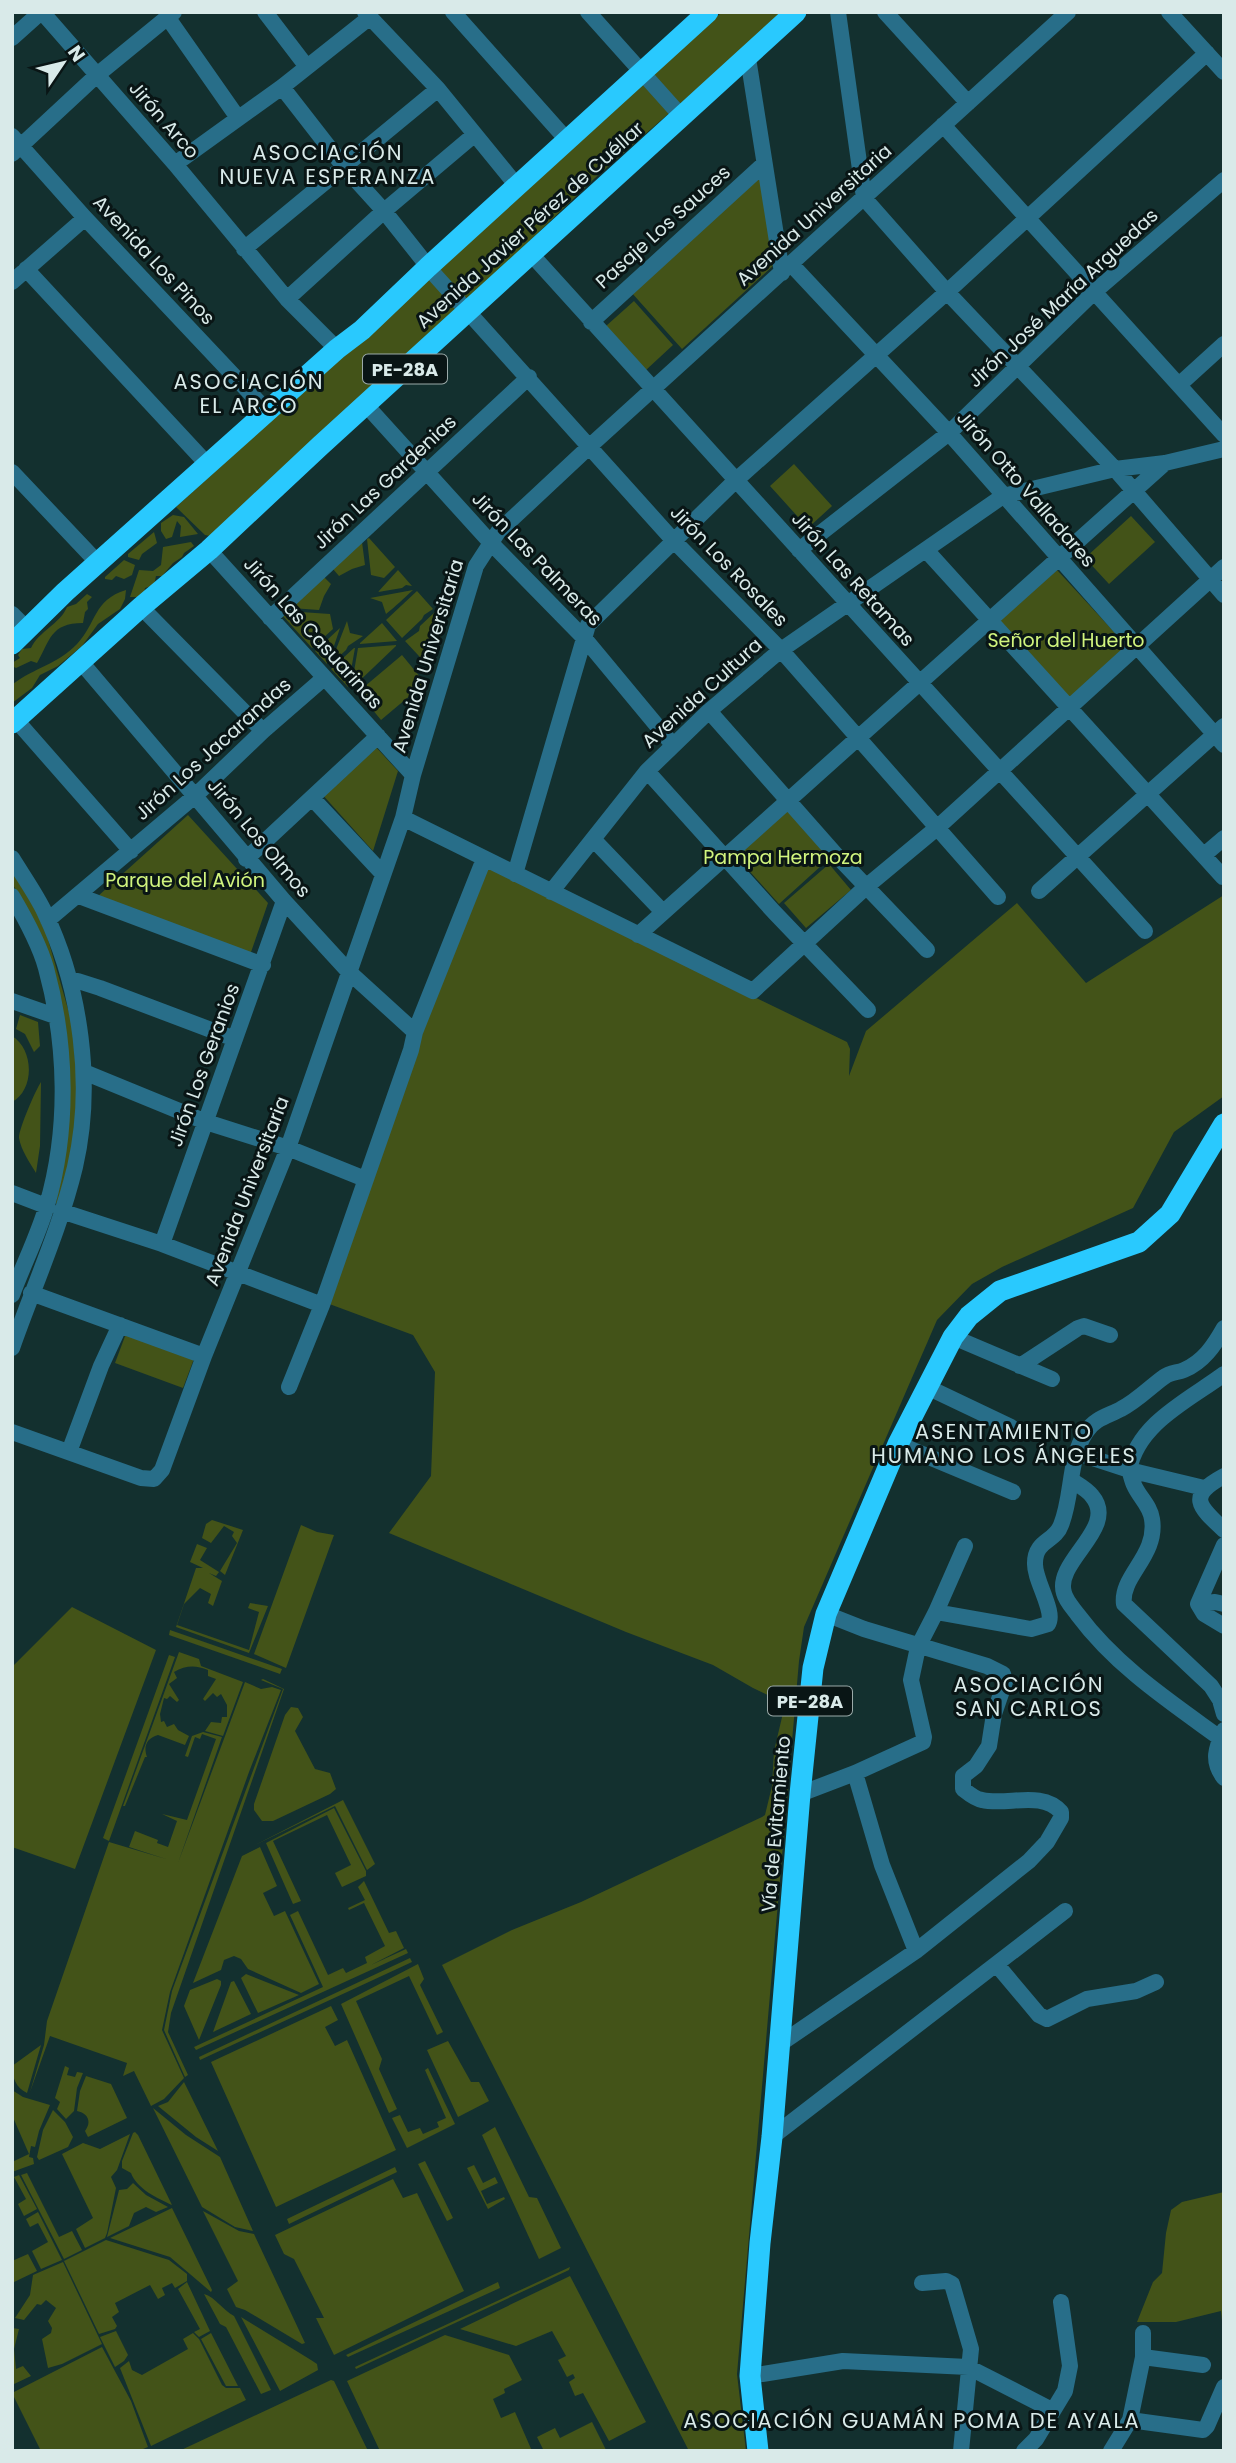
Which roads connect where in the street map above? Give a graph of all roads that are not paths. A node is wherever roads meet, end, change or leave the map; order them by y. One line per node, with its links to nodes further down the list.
1 (42, 12): 13 (street); 19 (street, Jirón Arco)
2 (265, 12): 16 (street)
3 (453, 12): 27 (street)
4 (588, 12): 18 (street)
5 (708, 12): 18 (highway, Avenida Javier Pérez de Cuéllar / PE-28A)
6 (796, 12): 15 (highway, Avenida Javier Pérez de Cuéllar / PE-28A)
7 (838, 12): 34 (street)
8 (885, 12): 22 (street)
9 (1068, 12): 22 (street, Avenida Universitaria)
10 (1169, 12): 14 (street)
11 (171, 15): 19 (street); 24 (street)
12 (367, 15): 16 (street); 21 (street)
13 (12, 38)
14 (1207, 53): 17 (street); 37 (street)
15 (748, 58): 23 (highway, Avenida Javier Pérez de Cuéllar / PE-28A); 30 (street)
16 (307, 68): 20 (street)
17 (1224, 72)
18 (640, 73): 23 (street); 27 (highway, Avenida Javier Pérez de Cuéllar / PE-28A)
19 (97, 75): 28 (street); 29 (street, Jirón Arco)
20 (282, 88): 24 (street); 31 (street, Jirón Los Rosales)
21 (438, 89): 26 (street); 31 (street)
22 (968, 103): 25 (street, Avenida Universitaria)
23 (682, 117): 39 (highway, Avenida Javier Pérez de Cuéllar / PE-28A)
24 (239, 118): 29 (street)
25 (943, 125): 34 (street, Avenida Universitaria); 37 (street)
26 (474, 135): 33 (street); 35 (street)
27 (567, 140): 33 (highway, Avenida Javier Pérez de Cuéllar / PE-28A)
28 (15, 145): 36 (street, Avenida Los Pinos)
29 (175, 164): 38 (street, Jirón Arco)
30 (764, 164): 41 (street); 48 (street, Pasaje Los Sauces)
31 (345, 168): 35 (street, Jirón Los Rosales); 38 (street)
32 (1224, 180): 45 (street, Jirón José María Arguedas)
33 (517, 186): 40 (highway, Avenida Javier Pérez de Cuéllar / PE-28A)
34 (864, 198): 41 (street, Avenida Universitaria); 44 (street)
35 (384, 211): 40 (street, Jirón Los Rosales); 46 (street)
36 (85, 218): 42 (street); 57 (street, Avenida Los Pinos)
37 (1026, 218): 44 (street); 45 (street)
38 (244, 249): 46 (street, Jirón Arco)
39 (531, 254): 47 (highway, Avenida Javier Pérez de Cuéllar / PE-28A); 48 (street, Jirón Las Retamas)
40 (428, 267): 47 (street, Jirón Los Rosales); 50 (highway, Avenida Javier Pérez de Cuéllar / PE-28A)
41 (787, 268): 51 (street, Jirón Otto Valladares); 55 (street, Avenida Universitaria)
42 (26, 269): 43 (street); 63 (street)
43 (12, 282)
44 (947, 292): 51 (street); 52 (street)
45 (1093, 293): 52 (street, Jirón José María Arguedas); 54 (street)
46 (287, 299): 50 (street, Jirón Arco)
47 (469, 311): 53 (street, Jirón Los Rosales); 56 (highway, Avenida Javier Pérez de Cuéllar / PE-28A)
48 (591, 322): 55 (street, Jirón Las Retamas)
49 (1224, 344): 54 (street)
50 (337, 349): 57 (highway, Avenida Javier Pérez de Cuéllar / PE-28A)
51 (877, 354): 58 (street, Jirón Otto Valladares); 67 (street)
52 (1020, 367): 58 (street, Jirón José María Arguedas); 64 (street)
53 (529, 377): 60 (street, Jirón Los Rosales); 66 (street, Jirón Las Gardenias)
54 (1180, 384): 59 (street)
55 (653, 390): 60 (street, Avenida Universitaria); 67 (street, Jirón Las Retamas)
56 (366, 405): 66 (street, Jirón Las Palmeras); 72 (highway, Avenida Javier Pérez de Cuéllar / PE-28A)
57 (267, 411): 63 (highway, Avenida Javier Pérez de Cuéllar / PE-28A)
58 (949, 433): 69 (street, Jirón Otto Valladares); 73 (street, Jirón José María Arguedas)
59 (1224, 435)
60 (590, 446): 70 (street, Jirón Los Rosales); 71 (street, Avenida Universitaria)
61 (1224, 449): 62 (street, Avenida Cultura)
62 (1165, 463): 64 (street, Avenida Cultura); 68 (street)
63 (208, 465): 76 (highway, Avenida Javier Pérez de Cuéllar / PE-28A)
64 (1115, 469): 68 (street); 69 (street, Avenida Cultura)
65 (12, 472): 76 (street)
66 (425, 472): 71 (street, Jirón Las Palmeras); 83 (street, Jirón Las Gardenias)
67 (736, 481): 70 (street); 73 (street, Jirón Las Retamas)
68 (1133, 491): 75 (street); 78 (street)
69 (1003, 496): 74 (street, Avenida Cultura); 75 (street, Jirón Otto Valladares)
70 (673, 540): 86 (street); 88 (street, Jirón Los Rosales)
71 (490, 542): 86 (street, Jirón Las Palmeras); 102 (street, Avenida Universitaria)
72 (209, 550): 81 (highway, Avenida Javier Pérez de Cuéllar / PE-28A); 83 (street, Jirón Las Casuarinas)
73 (799, 550): 80 (street, Jirón Las Retamas)
74 (926, 550): 80 (street, Avenida Cultura); 84 (street)
75 (1059, 559): 84 (street); 87 (street, Jirón Otto Valladares)
76 (98, 563): 85 (highway, Avenida Javier Pérez de Cuéllar / PE-28A)
77 (1224, 567): 78 (street)
78 (1210, 579): 79 (street); 87 (street)
79 (1224, 595)
80 (848, 604): 88 (street, Avenida Cultura); 91 (street, Jirón Las Retamas)
81 (141, 607): 89 (highway, Avenida Javier Pérez de Cuéllar / PE-28A); 95 (street)
82 (12, 614): 85 (street)
83 (270, 618): 90 (street, Jirón Las Casuarinas)
84 (990, 621): 91 (street); 92 (street)
85 (20, 637)
86 (585, 639): 99 (street, Jirón Las Palmeras); 119 (street)
87 (1137, 647): 92 (street); 96 (street, Jirón Otto Valladares)
88 (781, 650): 93 (street, Avenida Cultura); 98 (street, Jirón Los Rosales)
89 (81, 662): 94 (highway, Avenida Javier Pérez de Cuéllar / PE-28A); 104 (street, Jirón Los Olmos)
90 (324, 678): 95 (street, Jirón Los Jacarandas); 97 (street, Jirón Las Casuarinas)
91 (920, 684): 98 (street); 100 (street, Jirón Las Retamas)
92 (1068, 707): 100 (street); 103 (street)
93 (709, 711): 99 (street, Avenida Cultura); 106 (street)
94 (14, 721): 111 (street, Jirón Los Jacarandas)
95 (263, 731): 104 (street, Jirón Los Jacarandas)
96 (1221, 735): 103 (street)
97 (378, 736): 102 (street, Jirón Las Casuarinas); 105 (street)
98 (858, 740): 106 (street); 108 (street, Jirón Los Rosales)
99 (673, 745): 101 (street, Avenida Cultura)
100 (998, 770): 108 (street); 115 (street, Jirón Las Retamas)
101 (647, 771): 110 (street, Avenida Cultura); 113 (street)
102 (413, 775): 107 (street, Avenida Universitaria)
103 (1149, 793): 112 (street); 115 (street)
104 (196, 795): 111 (street, Jirón Los Jacarandas); 116 (street, Jirón Los Olmos)
105 (312, 799): 116 (street); 118 (street)
106 (788, 800): 113 (street); 121 (street)
107 (402, 818): 117 (street); 118 (street, Avenida Universitaria)
108 (937, 827): 121 (street); 126 (street, Jirón Los Rosales)
109 (1224, 838): 112 (street)
110 (593, 839): 123 (street, Avenida Cultura); 128 (street)
111 (131, 851): 125 (street, Jirón Los Jacarandas)
112 (1204, 855): 120 (street)
113 (726, 856): 128 (street); 132 (street)
114 (12, 858): 129 (street)
115 (1078, 858): 122 (street); 130 (street, Jirón Las Retamas)
116 (246, 859): 127 (street, Jirón Los Olmos)
117 (484, 859): 119 (street); 140 (street)
118 (383, 874): 135 (street, Avenida Universitaria)
119 (515, 874): 123 (street)
120 (1223, 877)
121 (867, 886): 132 (street); 133 (street)
122 (1038, 891)
123 (551, 892): 131 (street)
124 (12, 896): 139 (street)
125 (79, 896): 129 (street, Jirón Los Jacarandas); 134 (street)
126 (998, 897)
127 (284, 901): 134 (street, Jirón Los Geranios); 135 (street, Jirón Los Olmos)
128 (663, 912): 131 (street)
129 (48, 920): 136 (street)
130 (1145, 931)
131 (638, 935): 132 (street)
132 (806, 943): 138 (street)
133 (927, 950)
134 (263, 965): 141 (street, Jirón Los Geranios)
135 (349, 972): 140 (street, Jirón Los Olmos); 145 (street, Avenida Universitaria)
136 (70, 981): 141 (street); 142 (street)
137 (12, 1001): 139 (street)
138 (868, 1010)
139 (55, 1016): 148 (street)
140 (415, 1032): 146 (street)
141 (235, 1039): 143 (street, Jirón Los Geranios)
142 (84, 1072): 143 (street); 148 (street)
143 (206, 1122): 145 (street); 149 (street, Jirón Los Geranios)
144 (1224, 1124): 157 (highway, Vía de Evitamiento / PE-28A)
145 (288, 1148): 146 (street); 150 (street, Avenida Universitaria)
146 (365, 1179): 153 (street)
147 (12, 1193): 148 (street)
148 (54, 1209): 149 (street); 151 (street); 152 (street)
149 (162, 1244): 150 (street)
150 (239, 1272): 153 (street); 159 (street, Avenida Universitaria)
151 (13, 1288)
152 (31, 1293): 154 (street); 158 (street)
153 (322, 1305): 163 (street)
154 (120, 1325): 159 (street); 168 (street)
155 (1224, 1328): 169 (street)
156 (1110, 1335): 160 (street)
157 (953, 1337): 160 (street); 164 (highway, Vía de Evitamiento / PE-28A)
158 (12, 1348)
159 (204, 1356): 168 (street, Avenida Universitaria)
160 (1020, 1366): 162 (street)
161 (1224, 1374): 170 (street)
162 (1052, 1379)
163 (289, 1387)
164 (927, 1387): 165 (street); 167 (highway, Vía de Evitamiento / PE-28A)
165 (1011, 1427)
166 (12, 1432): 168 (street)
167 (898, 1444): 174 (street); 181 (highway, Vía de Evitamiento / PE-28A)
168 (69, 1452)
169 (1077, 1453): 170 (street); 172 (street)
170 (1129, 1470): 173 (street); 184 (street)
171 (1224, 1476): 173 (street)
172 (1071, 1480): 180 (street); 185 (street)
173 (1204, 1488): 175 (street)
174 (1013, 1492)
175 (1224, 1530)
176 (1224, 1545): 178 (street)
177 (965, 1546): 180 (street)
178 (1198, 1604): 179 (street); 182 (street)
179 (1224, 1604)
180 (936, 1612): 183 (street)
181 (826, 1614): 183 (street); 188 (highway, Vía de Evitamiento / PE-28A)
182 (1224, 1626)
183 (918, 1647): 186 (street); 190 (street)
184 (1224, 1714)
185 (1222, 1734): 187 (street)
186 (855, 1773): 188 (street); 190 (street)
187 (1224, 1778)
188 (800, 1794): 193 (highway, Vía de Evitamiento / PE-28A)
189 (1065, 1911): 191 (street)
190 (916, 1951): 193 (street)
191 (997, 1965): 192 (street); 194 (street)
192 (1156, 1982)
193 (780, 2044): 194 (highway, Vía de Evitamiento / PE-28A)
194 (772, 2137): 201 (highway, Vía de Evitamiento / PE-28A)
195 (922, 2283): 200 (street)
196 (1061, 2302): 203 (street)
197 (1143, 2333): 198 (street)
198 (1143, 2357): 199 (street); 204 (street)
199 (1203, 2365)
200 (968, 2367): 201 (street); 203 (street); 206 (street)
201 (750, 2376): 205 (highway, Vía de Evitamiento / PE-28A)
202 (1224, 2387): 204 (street)
203 (1052, 2410): 207 (street)
204 (1130, 2420): 208 (street)
205 (758, 2451)
206 (961, 2451)
207 (1024, 2451)
208 (1111, 2451)

